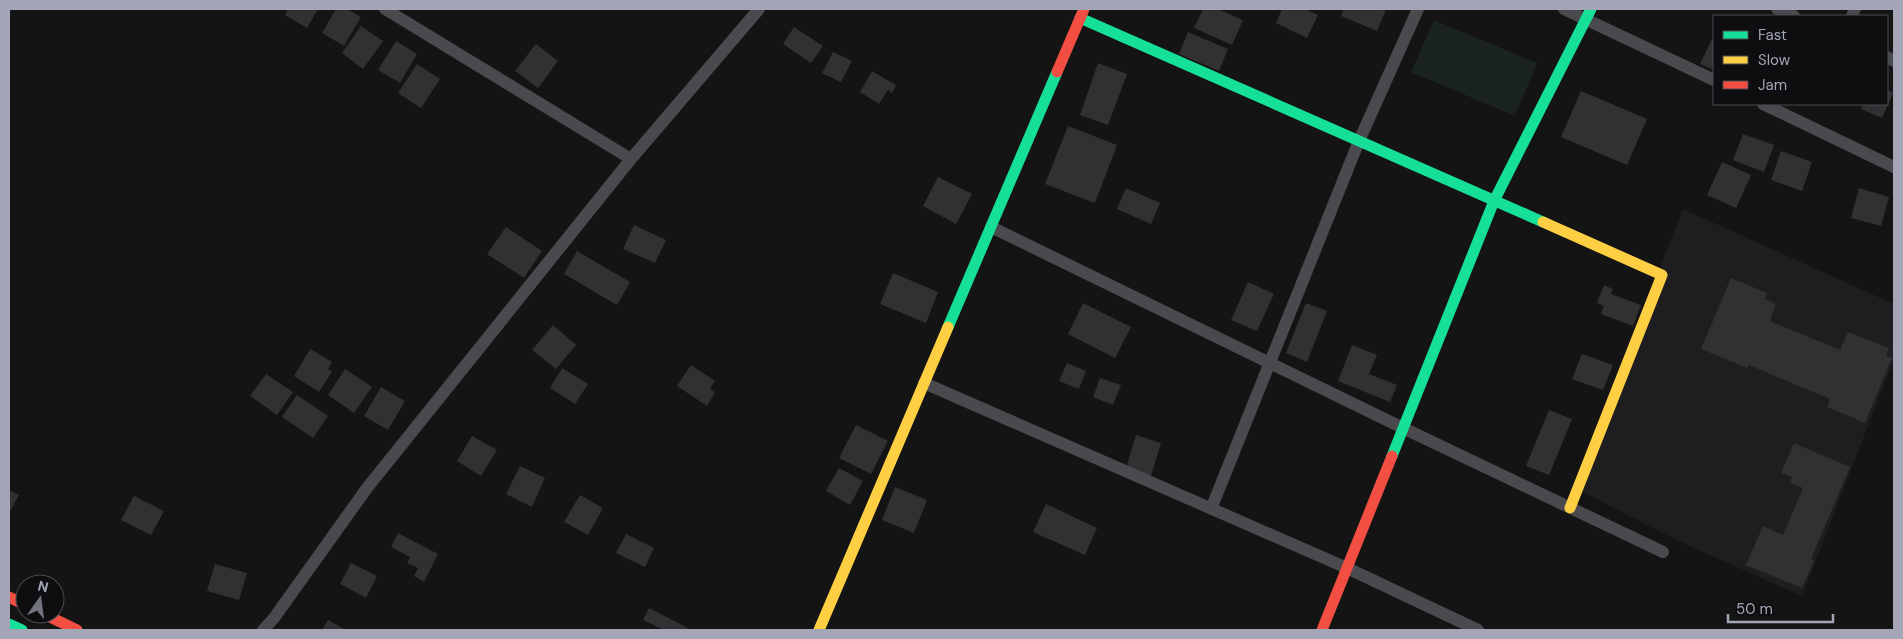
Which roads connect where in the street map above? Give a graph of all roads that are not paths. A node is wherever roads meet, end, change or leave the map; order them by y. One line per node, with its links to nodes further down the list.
1 (385, 9): 12 (street)
2 (760, 9): 12 (street)
3 (1418, 9): 11 (street)
4 (1564, 9): 7 (street)
5 (1776, 9): 8 (street)
6 (1082, 14): 11 (main road); 15 (main road)
7 (1588, 14): 9 (street); 14 (main road)
8 (1791, 15)
9 (1713, 79)
10 (1765, 105): 13 (street)
11 (1359, 141): 14 (main road); 16 (street)
12 (631, 159): 27 (street)
13 (1894, 167)
14 (1494, 200): 18 (main road); 19 (main road)
15 (991, 227): 16 (street); 17 (main road)
16 (1269, 363): 18 (street); 20 (street)
17 (924, 383): 20 (street); 28 (main road)
18 (1403, 428): 19 (street); 22 (main road)
19 (1570, 508): 21 (street)
20 (1211, 509): 22 (street)
21 (1663, 552)
22 (1347, 568): 29 (main road); 30 (street)
23 (9, 624): 25 (main road)
24 (65, 624): 26 (main road)
25 (22, 630)
26 (77, 630)
27 (263, 630)
28 (819, 630)
29 (1322, 630)
30 (1478, 630)

